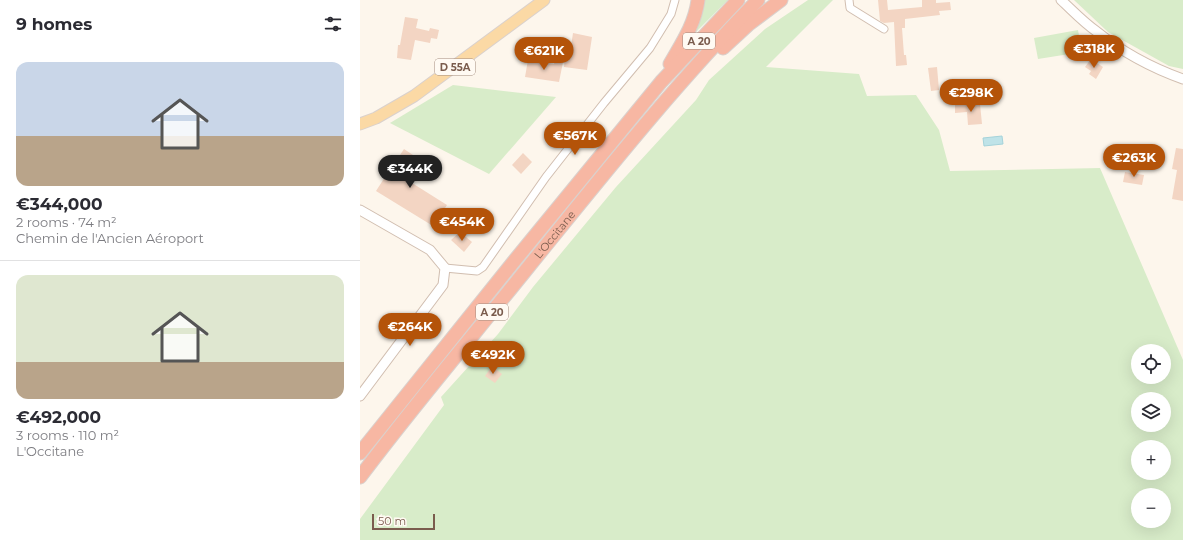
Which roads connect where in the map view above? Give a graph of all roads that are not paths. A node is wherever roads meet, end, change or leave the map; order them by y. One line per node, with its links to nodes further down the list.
1 (544, 0): 13 (main road, D 55A)
2 (675, 0): 15 (street)
3 (698, 0): 12 (highway)
4 (738, 0): 12 (highway, L'Occitane / A 20)
5 (758, 0): 10 (highway, L'Occitane / A 20)
6 (781, 0): 10 (highway)
7 (849, 0): 9 (street)
8 (1061, 0): 11 (street)
9 (884, 30)
10 (698, 64): 18 (highway, L'Occitane / A 20)
11 (1183, 79)
12 (660, 82): 17 (highway, L'Occitane / A 20)
13 (360, 124)
14 (360, 210): 15 (street)
15 (445, 268): 16 (street)
16 (360, 396)
17 (360, 453)
18 (360, 477)

